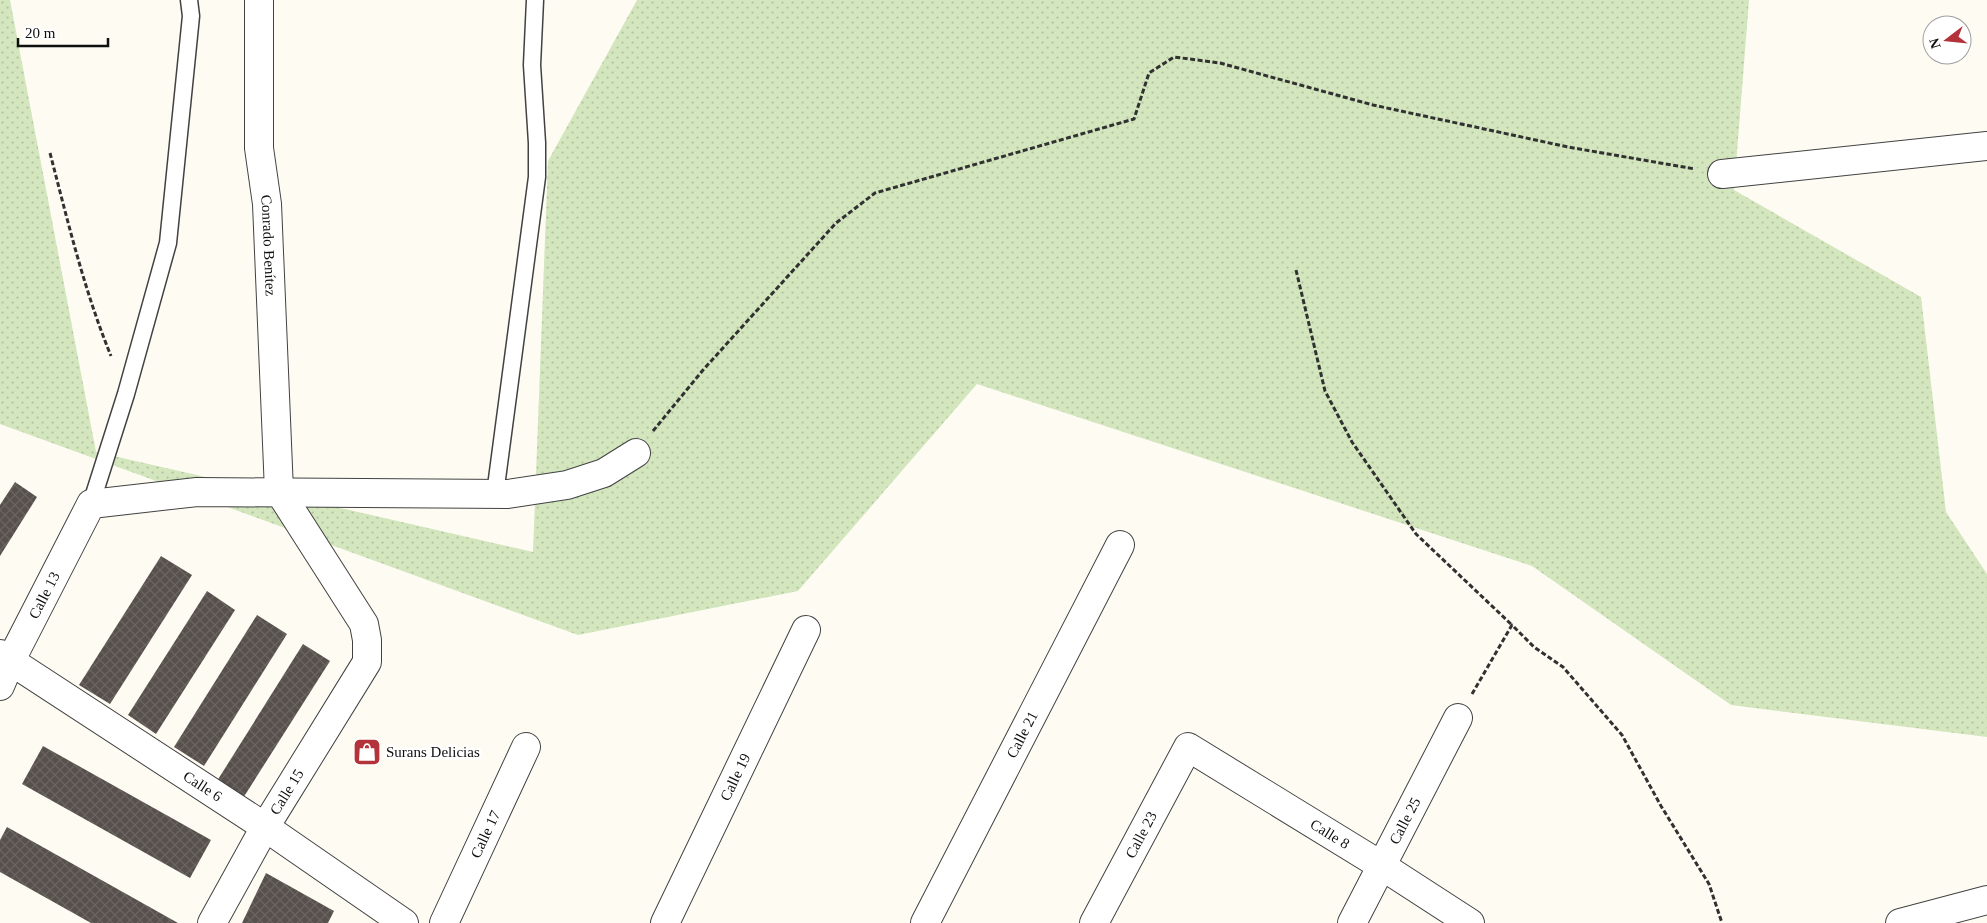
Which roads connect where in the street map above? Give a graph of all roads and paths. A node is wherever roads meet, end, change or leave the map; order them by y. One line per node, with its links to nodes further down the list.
1 (189, 0): 8 (lane)
2 (259, 0): 10 (street, Conrado Benítez)
3 (535, 0): 11 (lane)
4 (1987, 146): 6 (street)
5 (50, 153): 8 (path)
6 (1722, 174): 9 (path)
7 (1296, 270): 14 (path)
8 (126, 394): 12 (lane)
9 (636, 453): 11 (street)
10 (279, 491): 11 (street); 12 (street); 21 (street, Calle 15)
11 (495, 494)
12 (91, 504): 16 (street, Calle 13)
13 (1120, 545): 29 (street, Calle 21)
14 (1512, 625): 18 (path); 33 (path)
15 (806, 630): 28 (street, Calle 19)
16 (6, 657): 17 (street, Calle 13); 21 (street, Calle 6)
17 (0, 686)
18 (1458, 718): 22 (street, Calle 25)
19 (526, 747): 27 (street, Calle 17)
20 (1188, 747): 22 (street, Calle 8); 30 (street, Calle 23)
21 (264, 827): 25 (street, Calle 15); 26 (street, Calle 6)
22 (1382, 866): 31 (street, Calle 25); 32 (street, Calle 8)
23 (1987, 900): 24 (street)
24 (1906, 922)
25 (212, 923)
26 (404, 923)
27 (444, 923)
28 (665, 923)
29 (924, 923)
30 (1094, 923)
31 (1352, 923)
32 (1470, 923)
33 (1722, 923)

